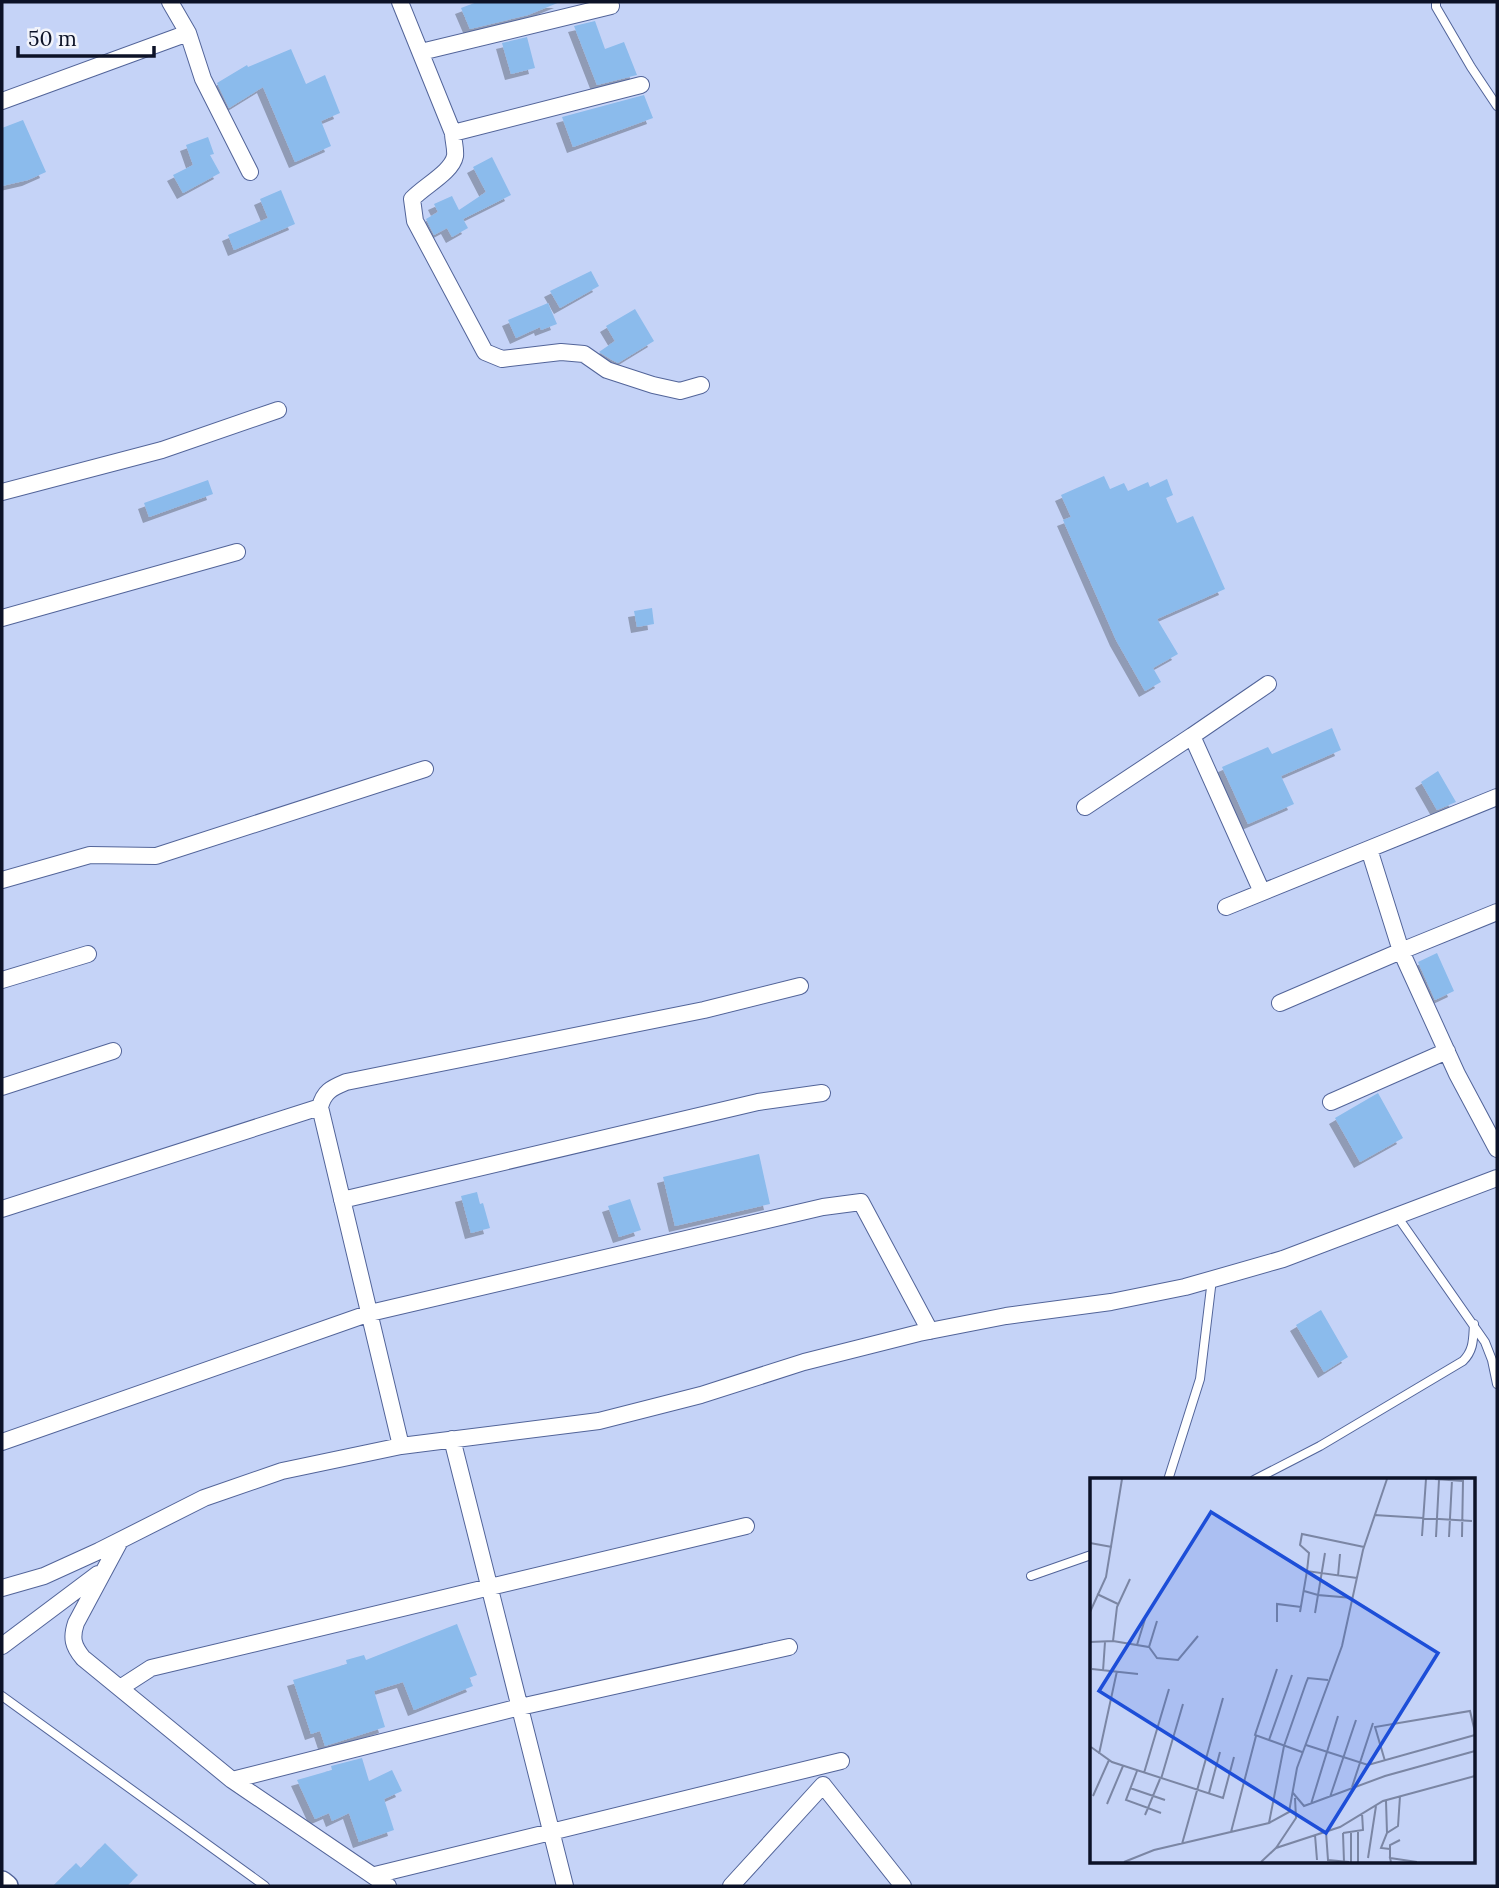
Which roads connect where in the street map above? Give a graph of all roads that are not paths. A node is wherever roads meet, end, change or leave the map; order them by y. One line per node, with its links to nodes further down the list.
1 (170, 2): 5 (street)
2 (400, 2): 6 (street)
3 (1436, 2): 9 (lane)
4 (611, 5): 6 (street)
5 (188, 33): 8 (street); 11 (street)
6 (421, 52): 10 (street)
7 (641, 85): 10 (street)
8 (2, 101)
9 (1497, 106)
10 (453, 133): 12 (street)
11 (250, 172)
12 (701, 385)
13 (278, 410): 14 (street)
14 (2, 492)
15 (237, 552): 16 (street)
16 (2, 618)
17 (1268, 684): 18 (street)
18 (1192, 736): 21 (street); 24 (street)
19 (425, 769): 23 (street)
20 (1497, 797): 22 (street)
21 (1085, 807)
22 (1369, 849): 24 (street); 27 (street)
23 (2, 880)
24 (1262, 892): 25 (street)
25 (1226, 907)
26 (1497, 912): 27 (street)
27 (1401, 951): 31 (street); 33 (street)
28 (88, 954): 29 (street)
29 (2, 980)
30 (800, 986): 37 (street)
31 (1280, 1003)
32 (113, 1051): 34 (street)
33 (1447, 1051): 36 (street); 38 (street)
34 (2, 1087)
35 (822, 1093): 40 (street)
36 (1331, 1102)
37 (320, 1107): 40 (street); 41 (street)
38 (1497, 1149)
39 (1497, 1178): 42 (street)
40 (342, 1200): 44 (street)
41 (2, 1209)
42 (1398, 1216): 43 (street); 45 (lane)
43 (1212, 1279): 46 (street); 51 (lane)
44 (370, 1313): 46 (street); 49 (street); 50 (street)
45 (1474, 1324): 47 (lane); 52 (lane)
46 (930, 1331): 48 (street)
47 (1497, 1384)
48 (452, 1438): 50 (street); 59 (street)
49 (2, 1442)
50 (401, 1447): 54 (street)
51 (1169, 1478)
52 (1258, 1478)
53 (746, 1527): 59 (street)
54 (120, 1541): 56 (street); 58 (street)
55 (1090, 1555): 57 (lane)
56 (108, 1563): 60 (street); 62 (street)
57 (1031, 1576)
58 (2, 1588)
59 (491, 1588): 62 (street); 64 (street)
60 (2, 1646)
61 (789, 1647): 64 (street)
62 (120, 1688): 66 (street)
63 (2, 1696): 71 (lane)
64 (520, 1707): 66 (street); 67 (street)
65 (841, 1761): 67 (street)
66 (232, 1780): 68 (street)
67 (551, 1832): 68 (street); 73 (street)
68 (375, 1875): 72 (street)
69 (2, 1882): 70 (main road)
70 (7, 1886)
71 (265, 1886)
72 (388, 1886)
73 (565, 1886)
74 (731, 1886): 75 (street)
75 (903, 1886)

